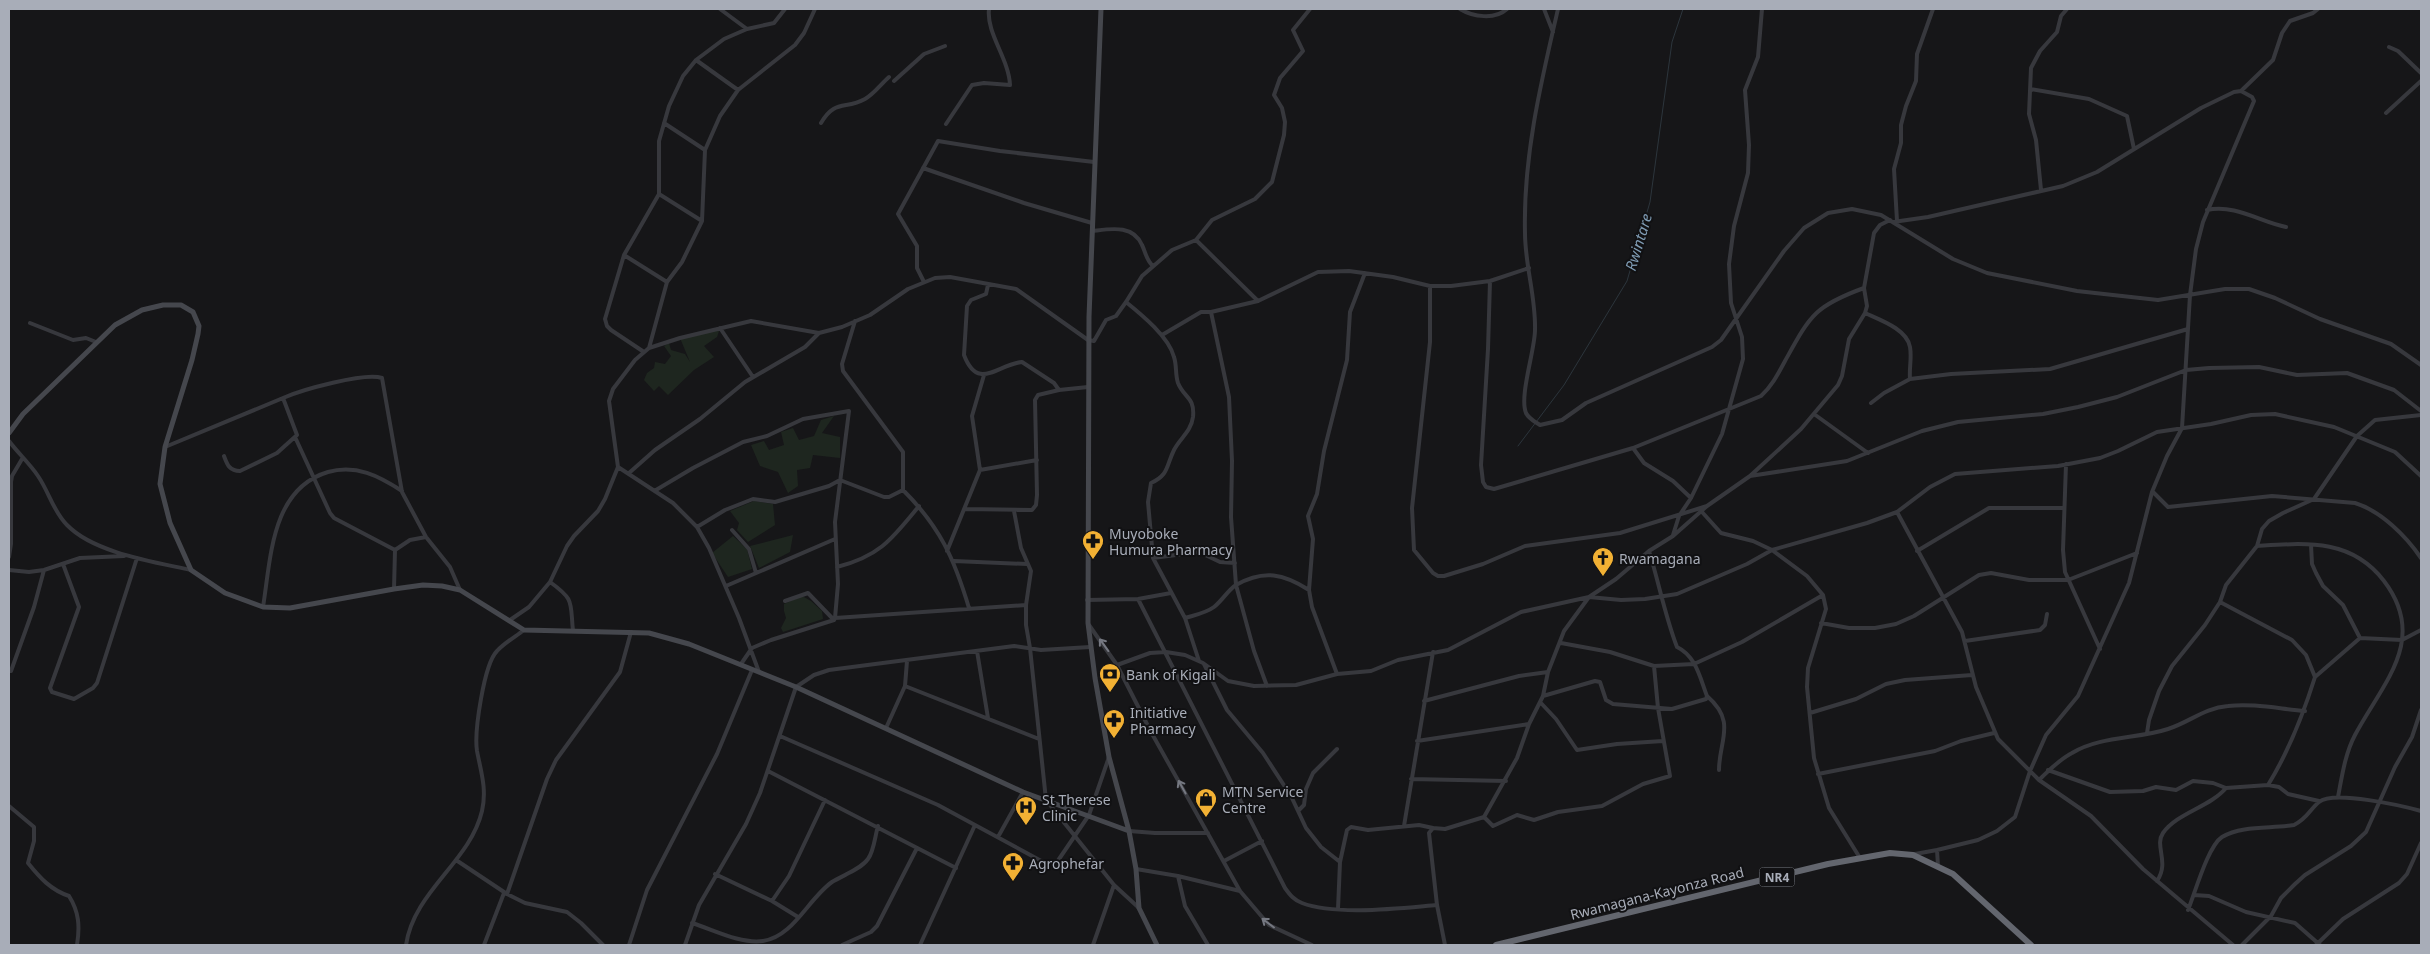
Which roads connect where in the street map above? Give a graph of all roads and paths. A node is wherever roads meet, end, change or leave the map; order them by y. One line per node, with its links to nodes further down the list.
1 (720, 9): 15 (street)
2 (785, 9): 15 (street)
3 (816, 9): 25 (street)
4 (989, 9): 30 (street)
5 (1100, 9): 33 (street)
6 (1310, 9): 43 (street)
7 (1460, 9): 8 (street)
8 (1507, 9)
9 (1544, 9): 16 (street)
10 (1558, 9): 16 (street)
11 (1762, 9): 61 (street)
12 (1933, 9): 39 (street)
13 (2067, 9): 24 (street)
14 (2318, 9): 26 (street)
15 (747, 29): 19 (street)
16 (1553, 32): 46 (street)
17 (945, 46): 22 (street)
18 (2389, 46): 20 (street)
19 (696, 60): 25 (street); 28 (street)
20 (2421, 73)
21 (889, 77): 29 (street)
22 (894, 81)
23 (2421, 81): 27 (street)
24 (2030, 89): 31 (street); 35 (street)
25 (738, 90): 32 (street)
26 (2240, 91): 31 (street); 55 (street)
27 (2386, 113)
28 (664, 123): 32 (street); 36 (street)
29 (821, 123)
30 (946, 124)
31 (2134, 149): 35 (street)
32 (705, 150): 38 (street)
33 (1094, 162): 34 (street); 40 (street)
34 (924, 168): 40 (street); 51 (street)
35 (2042, 190): 39 (street)
36 (660, 194): 38 (street); 44 (street)
37 (2202, 218): 41 (street)
38 (702, 221): 50 (street)
39 (1893, 221): 54 (street); 55 (street); 61 (street)
40 (1092, 223): 42 (street)
41 (2286, 227)
42 (1092, 231): 45 (street); 47 (street)
43 (1196, 240): 45 (street); 56 (street)
44 (624, 255): 50 (street); 70 (street)
45 (1154, 266): 57 (street)
46 (1529, 268): 49 (street); 61 (street)
47 (1090, 272): 67 (street); 71 (street)
48 (1365, 273): 53 (street); 56 (street); 152 (street)
49 (1490, 281): 53 (street); 91 (street)
50 (667, 282): 69 (street)
51 (924, 282): 52 (street); 60 (street)
52 (988, 285): 67 (street); 74 (street)
53 (1430, 286): 117 (street)
54 (1864, 288): 59 (street); 81 (street)
55 (2190, 295): 64 (street); 72 (street)
56 (1258, 300): 58 (street)
57 (1126, 302): 66 (street); 67 (street)
58 (1211, 312): 66 (street); 138 (street)
59 (1865, 313): 76 (street); 83 (street)
60 (855, 321): 65 (street); 105 (street)
61 (1735, 321): 81 (street)
62 (30, 323): 68 (street)
63 (720, 328): 65 (street); 69 (street); 75 (street)
64 (2188, 329): 73 (street); 76 (street)
65 (819, 333): 75 (street)
66 (1162, 335): 135 (street)
67 (1088, 340): 71 (street)
68 (96, 342): 86 (street); 90 (street)
69 (649, 348): 70 (street)
70 (644, 352): 97 (street)
71 (1090, 362): 77 (street); 120 (street)
72 (2421, 365)
73 (2186, 370): 82 (street); 85 (street); 92 (street)
74 (984, 375): 78 (street); 98 (street)
75 (753, 377): 99 (street)
76 (1910, 379): 80 (street)
77 (1088, 387): 78 (street); 120 (street)
78 (1059, 390): 95 (street)
79 (283, 398): 88 (street); 90 (street); 106 (street)
80 (1871, 403)
81 (1727, 411): 91 (street); 108 (street)
82 (2421, 411)
83 (1814, 414): 92 (street); 101 (street)
84 (2421, 415): 87 (street)
85 (2182, 428): 87 (street); 96 (street); 107 (street)
86 (9, 433)
87 (2357, 436): 102 (street); 109 (street)
88 (295, 438): 93 (street); 100 (street)
89 (9, 441): 94 (street)
90 (165, 447): 144 (street)
91 (1633, 448): 108 (street)
92 (1868, 453): 101 (street)
93 (224, 456)
94 (22, 459): 132 (street); 133 (street)
95 (1037, 460): 98 (street); 114 (street)
96 (2066, 464): 112 (street); 116 (street)
97 (618, 467): 99 (street); 147 (street)
98 (980, 470): 113 (street)
99 (629, 473): 104 (street)
100 (314, 476): 106 (street); 126 (street); 163 (street)
101 (1750, 476): 111 (street)
102 (2421, 476)
103 (840, 480): 104 (street); 105 (street); 118 (street); 123 (street)
104 (656, 490): 118 (street)
105 (903, 490): 110 (street)
106 (402, 492): 122 (street)
107 (2152, 492): 109 (street); 131 (street)
108 (1691, 498): 117 (street)
109 (2314, 499): 124 (street); 136 (street)
110 (919, 506): 128 (street); 141 (street)
111 (1706, 506): 115 (street); 117 (street)
112 (2063, 508): 130 (street); 146 (street)
113 (964, 509): 114 (street); 128 (street)
114 (1014, 511): 140 (street)
115 (1702, 512): 121 (street); 127 (street)
116 (1897, 512): 127 (street); 130 (street)
117 (1678, 516): 121 (street)
118 (696, 527): 149 (street)
119 (732, 530): 145 (street)
120 (1088, 532): 159 (street)
121 (1673, 536): 129 (street)
122 (426, 537): 126 (street); 151 (street)
123 (834, 539): 141 (street); 145 (street)
124 (2257, 546): 125 (street); 161 (street)
125 (2311, 546): 175 (street); 176 (street)
126 (395, 550): 150 (street)
127 (1772, 550): 154 (street); 155 (street)
128 (948, 551): 137 (street)
129 (1649, 551): 155 (street); 156 (street)
130 (1917, 551): 157 (street)
131 (2137, 553): 146 (street); 182 (street)
132 (126, 556): 134 (street); 139 (street)
133 (9, 557)
134 (137, 558): 139 (street); 144 (street)
135 (1153, 558): 138 (street); 153 (street)
136 (2421, 558)
137 (954, 562): 140 (street); 164 (street)
138 (1235, 563): 148 (street)
139 (63, 564): 143 (street)
140 (1027, 564): 162 (street)
141 (837, 567): 167 (street)
142 (9, 570): 143 (street)
143 (44, 570): 193 (street)
144 (192, 570): 163 (street)
145 (756, 573): 149 (street)
146 (2068, 580): 157 (street); 182 (street)
147 (550, 582): 168 (street); 172 (street)
148 (1236, 585): 152 (street); 166 (street); 200 (street)
149 (726, 586): 180 (street)
150 (394, 589): 151 (street); 163 (street)
151 (460, 590): 168 (street)
152 (1309, 590): 196 (street)
153 (1171, 593): 158 (street); 166 (street)
154 (1823, 595): 170 (street); 189 (street)
155 (1663, 596): 156 (street); 189 (street)
156 (1589, 597): 178 (street); 185 (street)
157 (1943, 598): 170 (street); 177 (street)
158 (1138, 599): 159 (street); 184 (street)
159 (1087, 600): 169 (street)
160 (785, 601): 167 (street)
161 (2220, 602): 198 (street); 214 (street)
162 (1026, 605): 164 (street); 181 (street)
163 (263, 607)
164 (969, 608): 167 (street)
165 (2047, 614): 177 (street)
166 (1185, 618): 187 (street)
167 (834, 619): 180 (street)
168 (510, 620): 171 (street)
169 (1088, 623): 179 (street); 190 (street, one-way to 169)
170 (1821, 623): 209 (street)
171 (524, 630): 172 (street); 256 (street)
172 (573, 630): 174 (street)
173 (2421, 630): 176 (street)
174 (630, 632): 188 (street); 267 (street)
175 (2360, 638): 176 (street); 198 (street)
176 (2402, 640): 232 (street)
177 (1965, 641): 197 (street)
178 (1561, 643): 191 (street); 195 (street)
179 (1090, 647): 181 (street); 220 (street)
180 (752, 648): 188 (street); 194 (street)
181 (1030, 648): 183 (street); 216 (street)
182 (2100, 648): 224 (street)
183 (977, 651): 186 (street); 210 (street)
184 (1166, 652): 187 (street); 190 (street); 250 (street)
185 (1433, 652): 196 (street); 204 (street)
186 (907, 661): 199 (street); 201 (street)
187 (1201, 662): 200 (street); 238 (street)
188 (741, 664): 192 (street)
189 (1694, 664): 191 (street); 203 (street)
190 (1117, 665): 247 (street, one-way to 190)
191 (1654, 666): 206 (street)
192 (752, 670): 194 (street); 281 (street)
193 (11, 671)
194 (759, 672): 201 (street)
195 (1548, 672): 202 (street); 204 (street)
196 (1337, 674): 200 (street)
197 (1972, 675): 209 (street); 213 (street)
198 (2315, 677): 208 (street)
199 (905, 686): 210 (street); 212 (street)
200 (1267, 686)
201 (796, 687): 212 (street); 215 (street)
202 (1543, 696): 205 (street); 206 (street)
203 (1707, 696): 206 (street); 221 (street)
204 (1424, 701): 217 (street)
205 (1540, 702): 211 (street); 218 (street)
206 (1658, 708): 218 (street)
207 (2421, 710): 236 (street)
208 (2305, 711): 214 (street); 229 (street)
209 (1810, 713): 225 (street)
210 (988, 718): 216 (street)
211 (1528, 724): 217 (street); 228 (street)
212 (886, 728): 231 (street)
213 (1994, 733): 224 (street); 225 (street)
214 (2147, 733): 222 (street)
215 (780, 736): 223 (street); 243 (street)
216 (1039, 739): 234 (street)
217 (1417, 741): 226 (street)
218 (1663, 741): 241 (street)
219 (1337, 749): 238 (street)
220 (1109, 757): 240 (street); 246 (street)
221 (1719, 770)
222 (2048, 770): 227 (street); 230 (street)
223 (768, 771): 233 (street); 262 (street)
224 (2030, 771): 227 (street); 253 (street)
225 (1818, 774): 255 (street)
226 (1411, 779): 228 (street); 244 (street)
227 (2039, 780): 264 (street)
228 (1506, 781): 241 (street)
229 (2268, 785): 230 (street); 235 (street)
230 (2226, 788): 264 (street)
231 (1023, 792): 234 (street); 248 (street)
232 (2338, 797): 235 (street); 236 (street)
233 (825, 800): 242 (street); 269 (street)
234 (1046, 800): 240 (street); 249 (street)
235 (2319, 801): 268 (street)
236 (2380, 802): 239 (street); 275 (street)
237 (9, 806): 277 (street)
238 (1298, 810): 258 (street)
239 (2421, 811)
240 (1089, 815): 246 (street); 249 (street)
241 (1484, 817): 245 (street)
242 (878, 826): 252 (street); 274 (street)
243 (975, 826): 248 (street); 260 (street)
244 (1404, 826): 245 (street); 258 (street)
245 (1432, 828): 270 (street)
246 (1128, 831): 247 (street); 261 (street)
247 (1208, 833): 257 (street)
248 (998, 837): 249 (street)
249 (1076, 838): 265 (street)
250 (1262, 841): 257 (street); 272 (street)
251 (2421, 844): 294 (street)
252 (917, 848): 260 (street); 283 (street)
253 (1937, 850): 254 (street); 259 (street)
254 (1913, 855): 255 (highway, Rwamagana-Kayonza Road / NR4); 259 (highway, Rwamagana-Kayonza Road / NR4)
255 (1860, 858): 290 (highway, Rwamagana-Kayonza Road / NR4)
256 (456, 860): 267 (street); 278 (street)
257 (1224, 861): 266 (street)
258 (1340, 862): 272 (street)
259 (1938, 866): 291 (highway, Rwamagana-Kayonza Road / NR4)
260 (956, 868): 284 (street)
261 (1136, 869): 263 (street); 271 (street)
262 (715, 874): 269 (street); 276 (street)
263 (1178, 876): 266 (street); 287 (street)
264 (2157, 881): 273 (street)
265 (1114, 885): 271 (street); 285 (street)
266 (1240, 891): 288 (street, one-way to 266)
267 (507, 894): 279 (street); 280 (street)
268 (2194, 895): 273 (street); 275 (street)
269 (772, 901): 274 (street)
270 (1437, 905): 272 (street); 289 (street)
271 (1140, 908): 286 (street)
272 (1338, 909)
273 (2188, 910): 292 (street)
274 (798, 916): 276 (street)
275 (2271, 916): 293 (street); 294 (street)
276 (692, 923): 282 (street)
277 (77, 945)
278 (406, 945)
279 (484, 945)
280 (603, 945)
281 (629, 945)
282 (685, 945)
283 (842, 945)
284 (920, 945)
285 (1093, 945)
286 (1157, 945)
287 (1208, 945)
288 (1312, 945)
289 (1445, 945)
290 (1496, 945)
291 (2031, 945)
292 (2233, 945)
293 (2242, 945)
294 (2318, 945)

